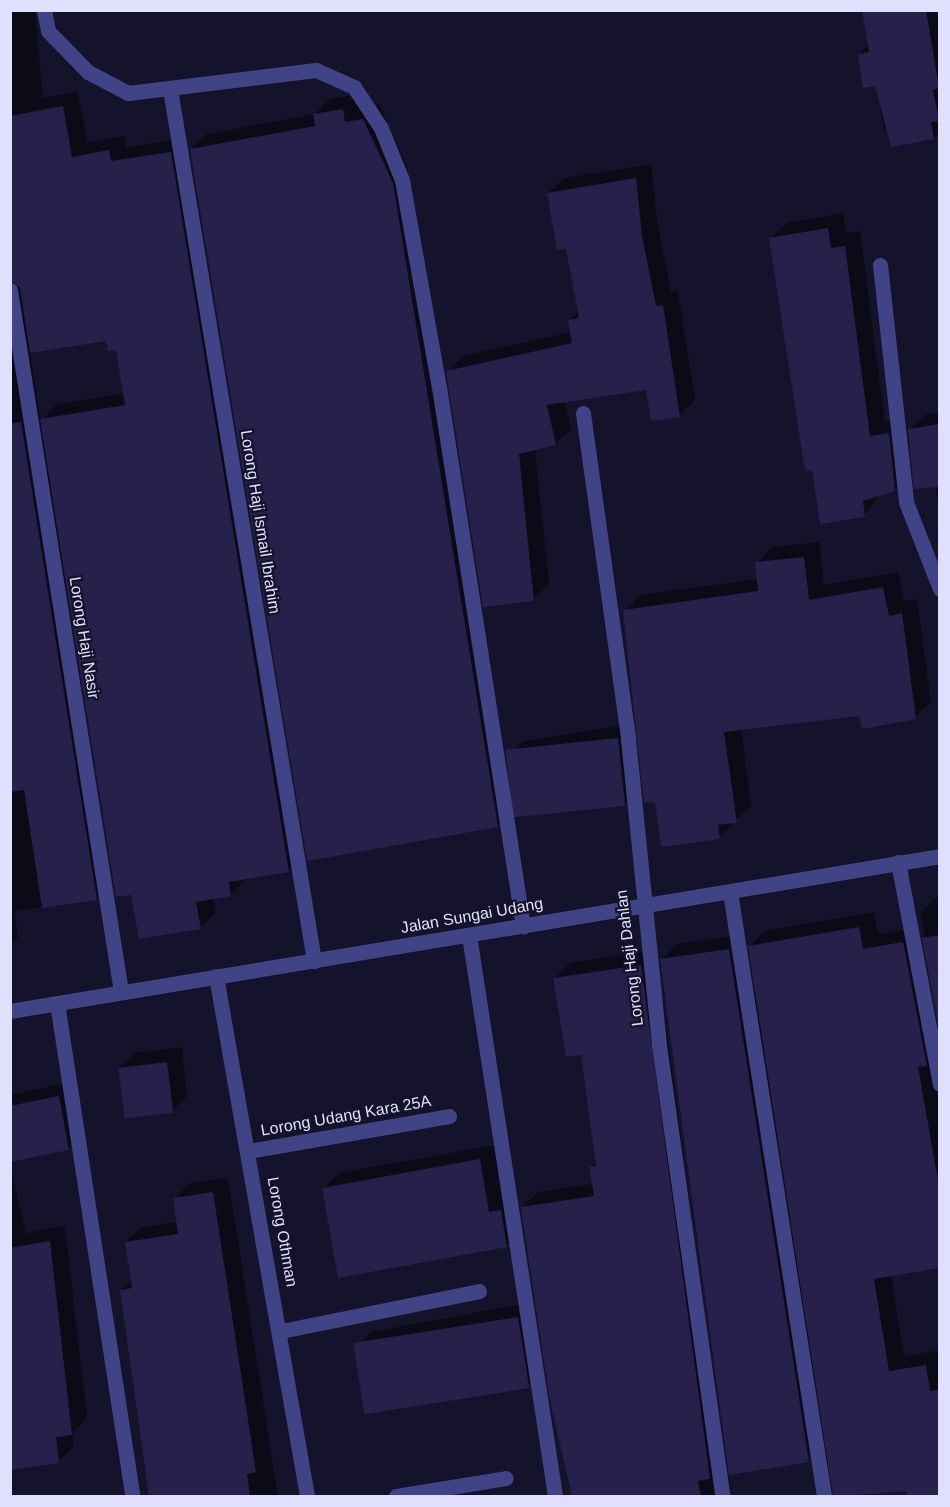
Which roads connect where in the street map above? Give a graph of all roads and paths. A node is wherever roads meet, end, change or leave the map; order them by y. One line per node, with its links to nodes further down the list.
1 (44, 10): 2 (street)
2 (170, 89): 11 (street); 13 (street, Lorong Haji Ismail Ibrahim)
3 (880, 264): 6 (street)
4 (10, 290): 15 (street, Lorong Haji Nasir)
5 (583, 414): 10 (street, Lorong Haji Dahlan)
6 (939, 589)
7 (939, 856): 8 (street, Jalan Sungai Udang)
8 (898, 862): 9 (street, Jalan Sungai Udang); 18 (street)
9 (730, 892): 10 (street, Jalan Sungai Udang); 29 (street)
10 (641, 907): 11 (street, Jalan Sungai Udang); 28 (street, Lorong Haji Dahlan)
11 (523, 926): 12 (street, Jalan Sungai Udang)
12 (469, 935): 13 (street, Jalan Sungai Udang); 27 (street)
13 (314, 961): 14 (street, Jalan Sungai Udang)
14 (216, 976): 15 (street, Jalan Sungai Udang); 20 (street, Lorong Othman)
15 (121, 992): 16 (street, Jalan Sungai Udang)
16 (57, 1003): 17 (street, Jalan Sungai Udang); 24 (street)
17 (10, 1011)
18 (939, 1084)
19 (449, 1116): 20 (street, Lorong Udang Kara 25A)
20 (249, 1151): 22 (street, Lorong Othman)
21 (479, 1291): 22 (street)
22 (281, 1331): 25 (street, Lorong Othman)
23 (506, 1478): 26 (street)
24 (132, 1497)
25 (307, 1497)
26 (396, 1497)
27 (555, 1497)
28 (722, 1497)
29 (824, 1497)

